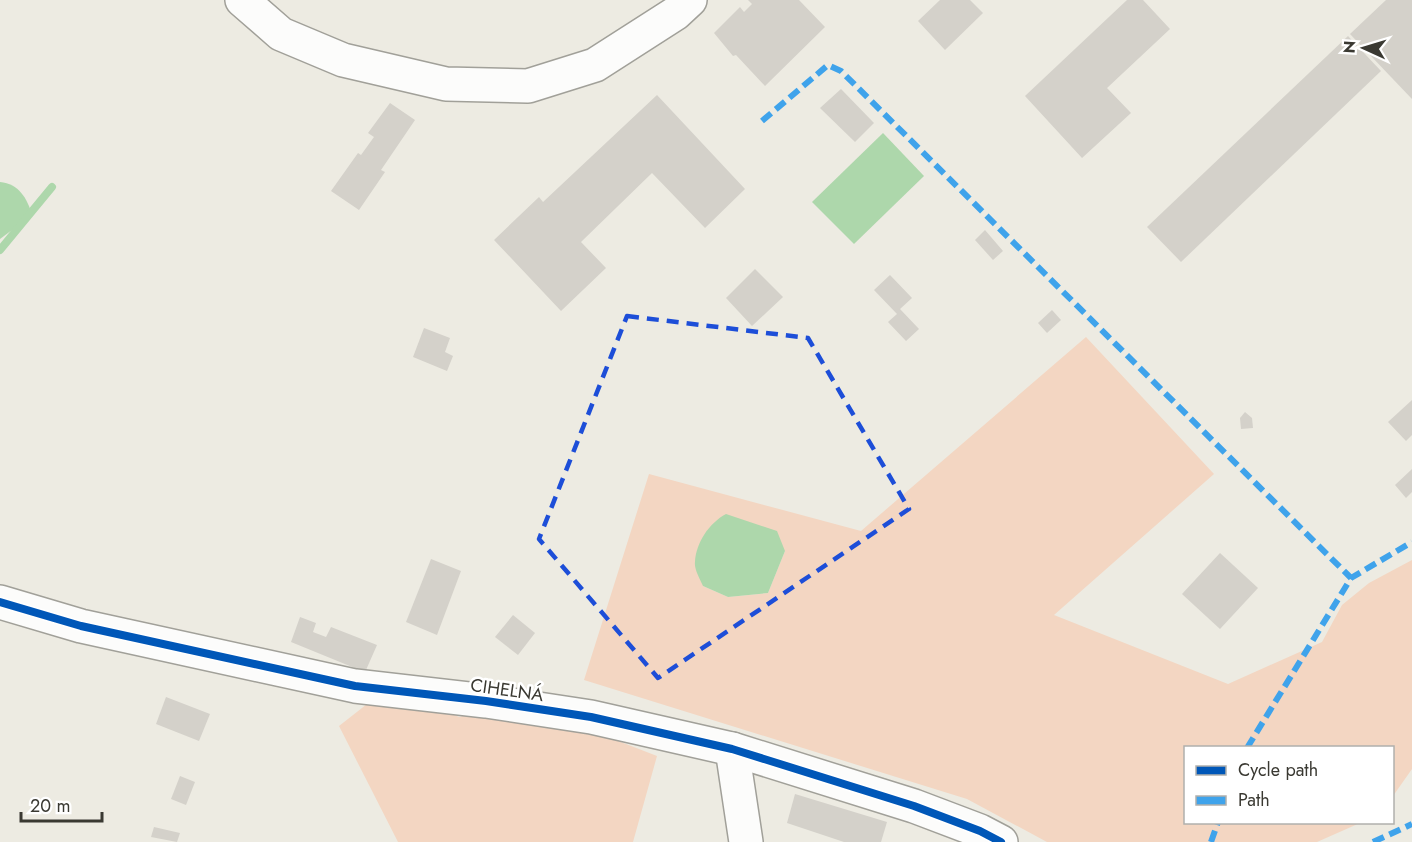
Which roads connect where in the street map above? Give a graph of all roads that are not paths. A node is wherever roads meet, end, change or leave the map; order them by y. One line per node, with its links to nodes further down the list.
1 (242, 0): 2 (street)
2 (690, 0)
3 (0, 602): 4 (street, CIHELNÁ)
4 (732, 749): 5 (street); 6 (street, CIHELNÁ)
5 (746, 842)
6 (1000, 842)

